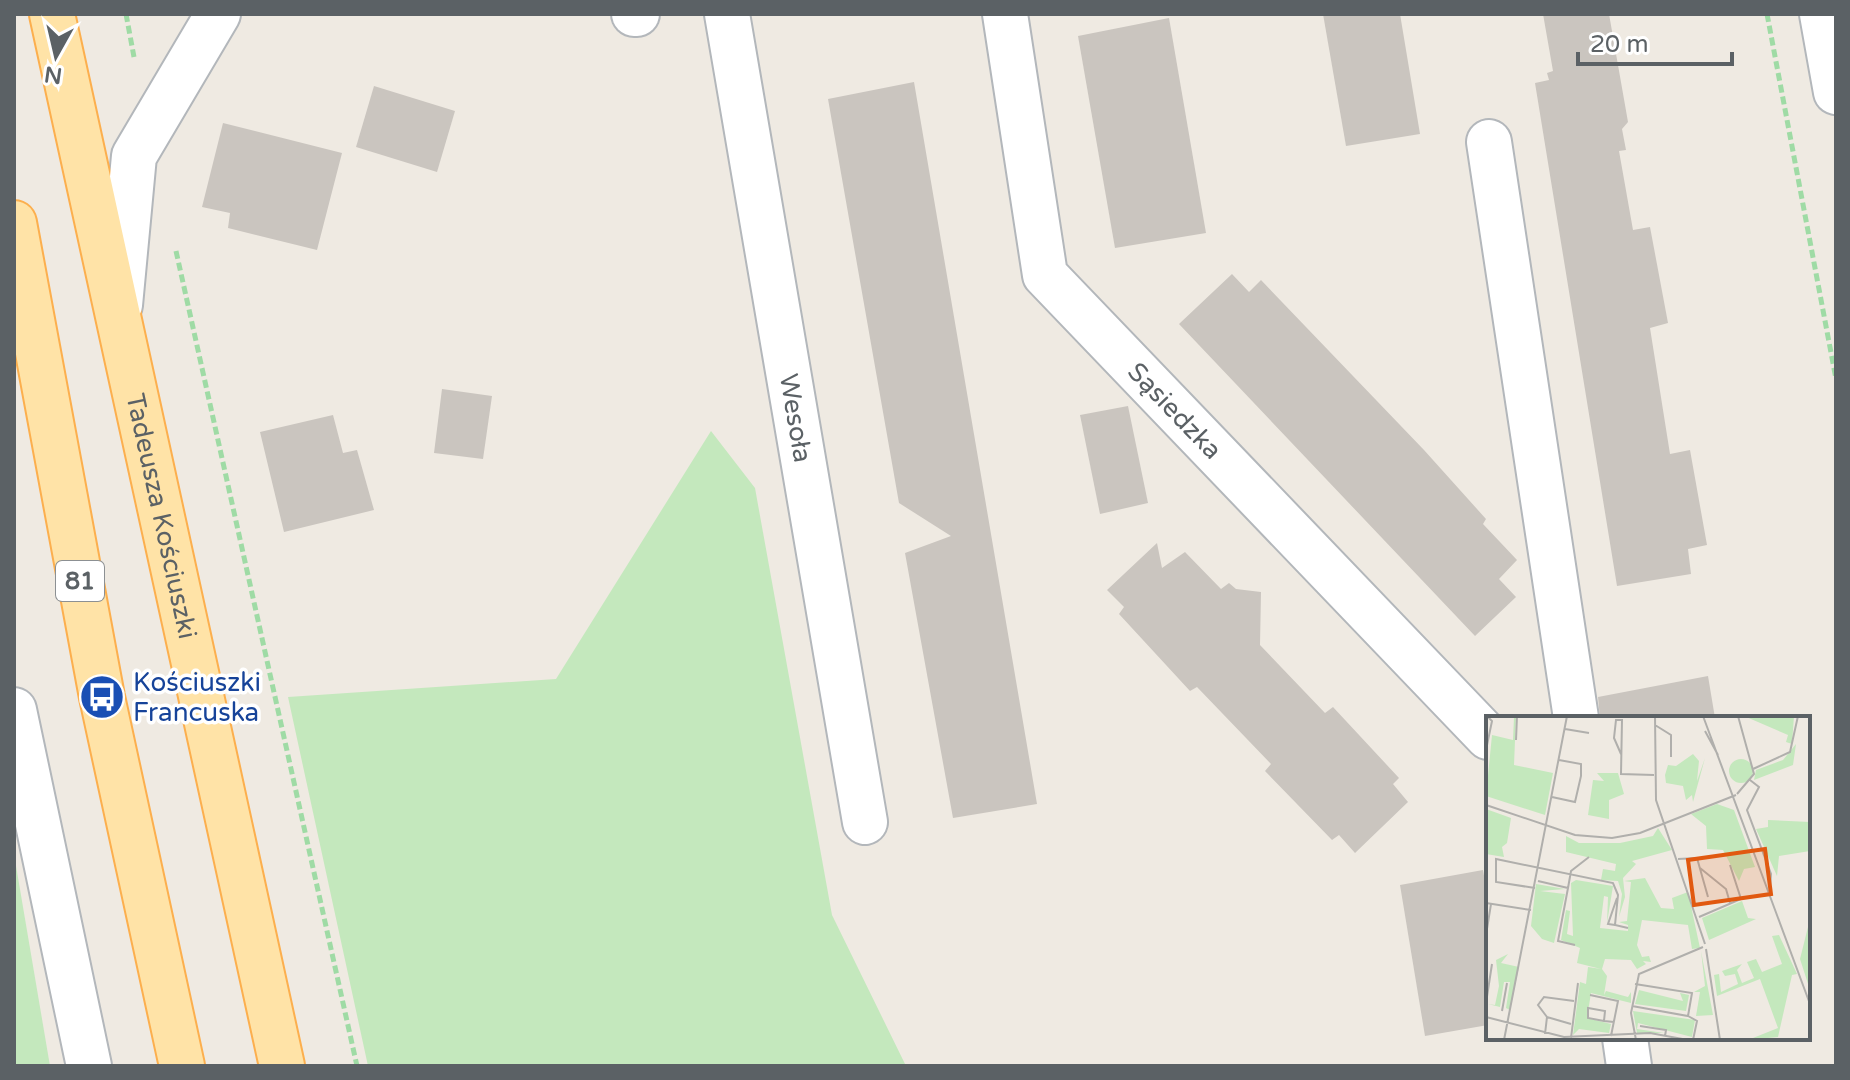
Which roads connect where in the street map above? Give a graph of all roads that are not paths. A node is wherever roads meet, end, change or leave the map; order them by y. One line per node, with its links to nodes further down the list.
1 (52, 14): 9 (main road, Tadeusza Kościuszki)
2 (218, 14): 9 (street)
3 (727, 14): 13 (street, Wesoła)
4 (1005, 14): 12 (street, Sąsiedzka)
5 (1822, 14): 6 (street)
6 (1836, 92)
7 (1489, 142): 11 (street)
8 (14, 223): 16 (main road, 81)
9 (118, 319): 17 (main road, Tadeusza Kościuszki)
10 (14, 710): 15 (street)
11 (1576, 716)
12 (1486, 735)
13 (865, 822)
14 (1625, 1040): 18 (street)
15 (89, 1066)
16 (182, 1066)
17 (282, 1066)
18 (1629, 1066)

